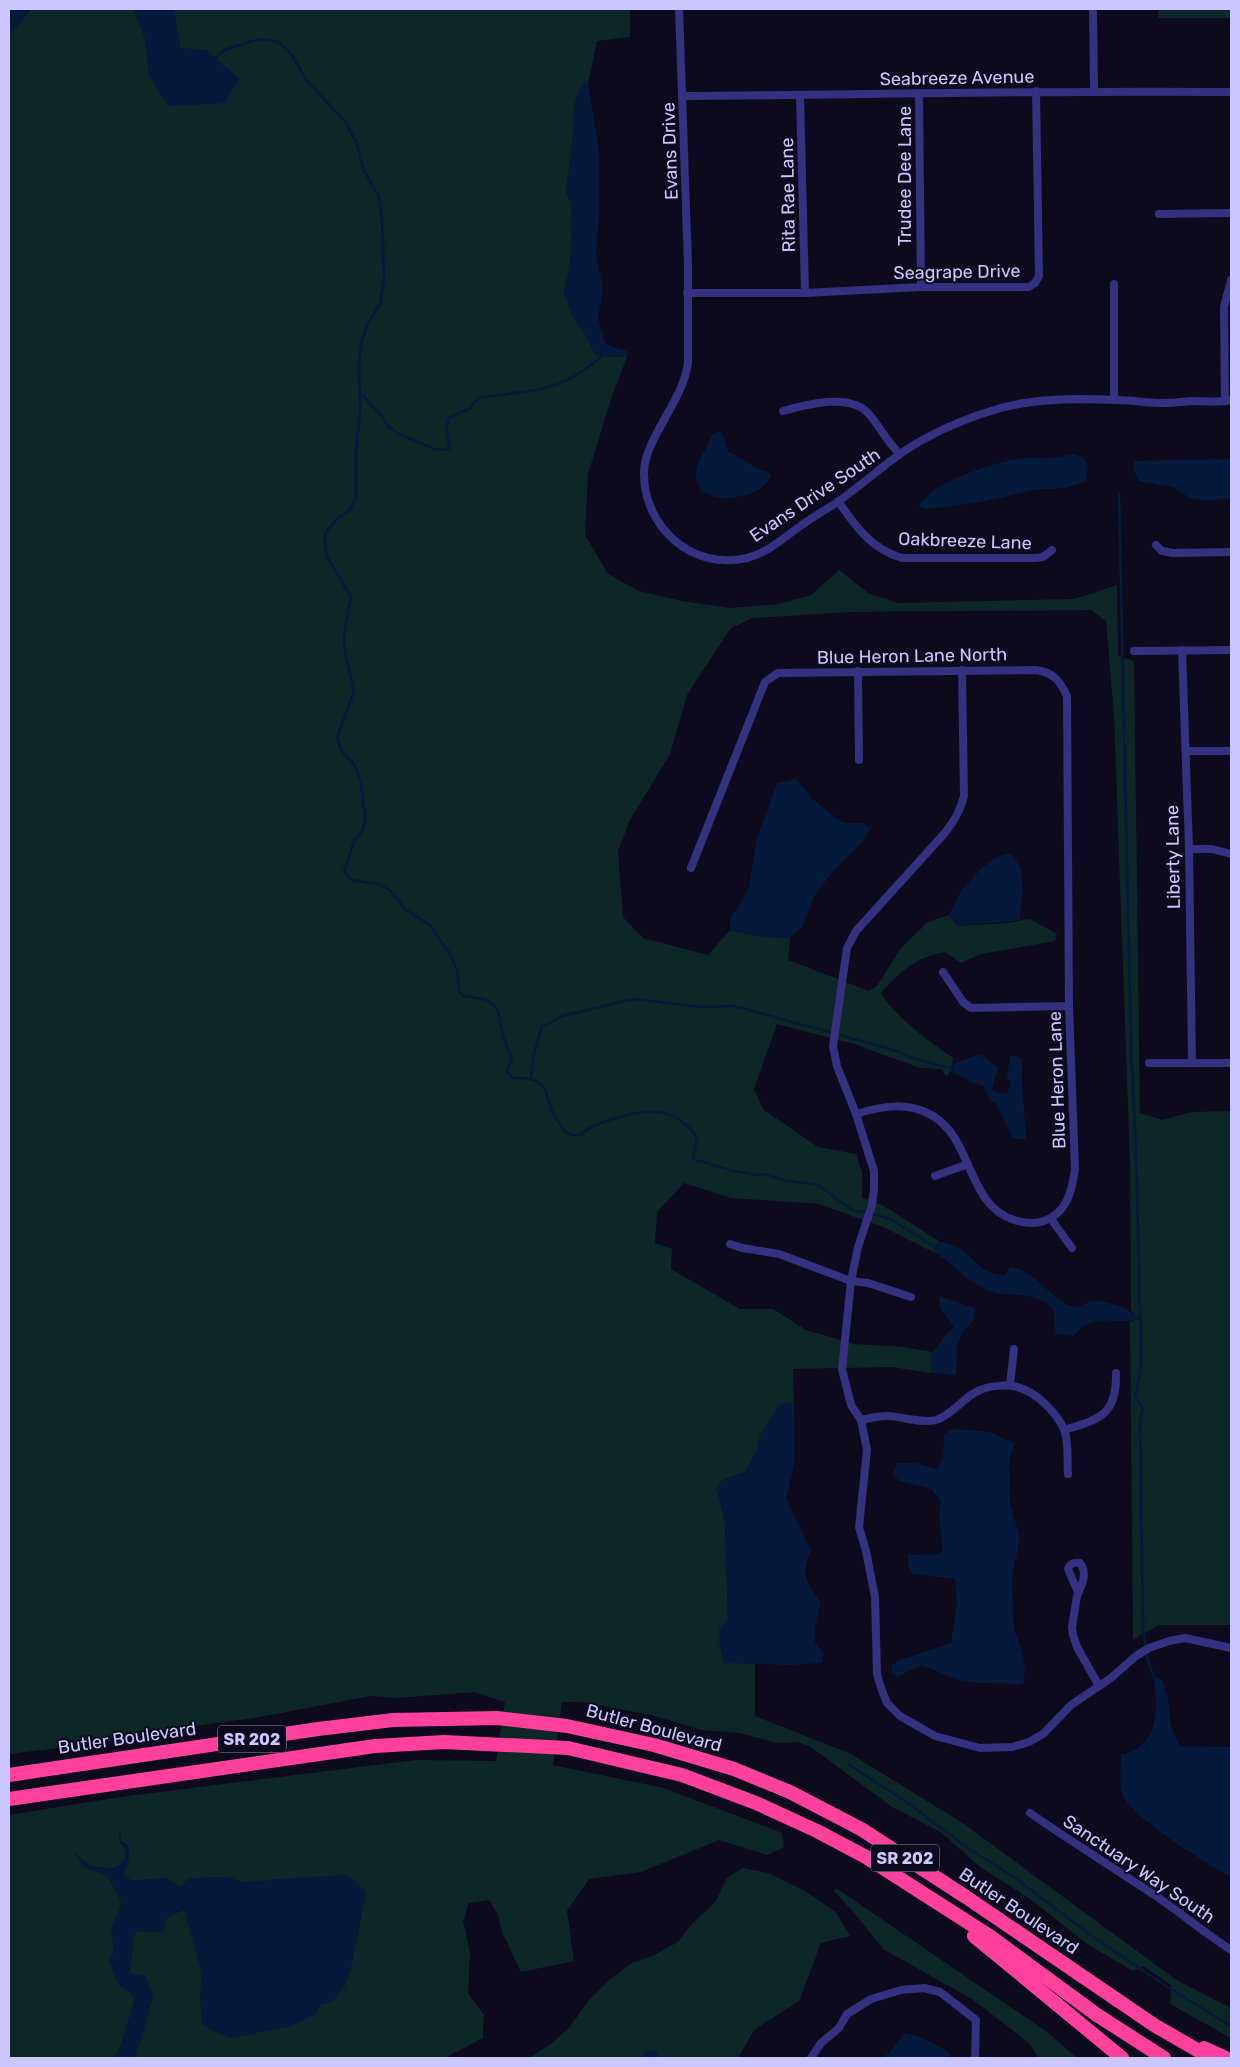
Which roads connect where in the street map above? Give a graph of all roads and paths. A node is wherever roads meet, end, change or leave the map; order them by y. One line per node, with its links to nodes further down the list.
1 (679, 9): 7 (street, Evans Drive)
2 (1093, 9): 3 (street)
3 (1094, 90): 4 (street, Seabreeze Avenue); 5 (street, Seabreeze Avenue)
4 (1036, 91): 6 (street, Seabreeze Avenue); 13 (street, Seagrape Drive)
5 (1231, 92)
6 (920, 95): 8 (street, Seabreeze Avenue); 13 (street, Trudee Dee Lane)
7 (683, 96): 8 (street, Seabreeze Avenue); 14 (street, Evans Drive)
8 (800, 96): 15 (street, Rita Rae Lane)
9 (1231, 213): 10 (street)
10 (1159, 214)
11 (1231, 280): 17 (street)
12 (1114, 284): 16 (street)
13 (921, 287): 15 (street, Seagrape Drive)
14 (687, 293): 15 (street, Seagrape Drive); 20 (street, Evans Drive South)
15 (805, 293)
16 (1114, 400): 17 (street, Evans Drive South); 19 (street, Evans Drive South)
17 (1228, 401)
18 (783, 411): 19 (street)
19 (900, 454): 20 (street, Evans Drive South)
20 (838, 501): 22 (street, Oakbreeze Lane)
21 (1156, 545): 23 (street)
22 (1052, 550)
23 (1231, 552)
24 (1182, 650): 25 (street); 26 (street); 30 (street, Liberty Lane)
25 (1231, 650)
26 (1134, 651)
27 (962, 670): 28 (street, Blue Heron Lane North); 29 (street, Blue Heron Lane North); 41 (street)
28 (858, 671): 32 (street); 35 (street, Blue Heron Lane North)
29 (1058, 680): 37 (street, Blue Heron Lane)
30 (1186, 751): 31 (street); 33 (street, Liberty Lane)
31 (1231, 751)
32 (859, 760)
33 (1189, 849): 34 (street); 40 (street, Liberty Lane)
34 (1231, 854)
35 (691, 868)
36 (943, 972): 37 (street)
37 (1069, 1006): 44 (street, Blue Heron Lane)
38 (1231, 1062): 40 (street)
39 (1149, 1063): 40 (street)
40 (1192, 1063)
41 (856, 1114): 42 (street); 47 (street)
42 (968, 1164): 43 (street); 44 (street)
43 (935, 1176)
44 (1051, 1219): 46 (street)
45 (730, 1244): 47 (street)
46 (1072, 1248)
47 (851, 1281): 48 (street); 52 (street)
48 (912, 1297)
49 (1014, 1349): 51 (street)
50 (1116, 1373): 53 (street)
51 (1010, 1385): 52 (street); 53 (street)
52 (861, 1420): 57 (street)
53 (1064, 1430): 54 (street)
54 (1068, 1474)
55 (1078, 1592): 57 (street)
56 (1231, 1648): 57 (street)
57 (1099, 1686)
58 (9, 1775): 63 (highway, Butler Boulevard / SR 202)
59 (9, 1799): 61 (highway, SR 202)
60 (1030, 1813): 62 (street, Sanctuary Way South)
61 (903, 1880): 66 (highway); 67 (highway, SR 202)
62 (1231, 1950)
63 (1154, 2025): 68 (highway, Butler Boulevard / SR 202); 69 (highway)
64 (811, 2058): 65 (street)
65 (975, 2058)
66 (1122, 2058)
67 (1164, 2058)
68 (1211, 2058)
69 (1226, 2058)

